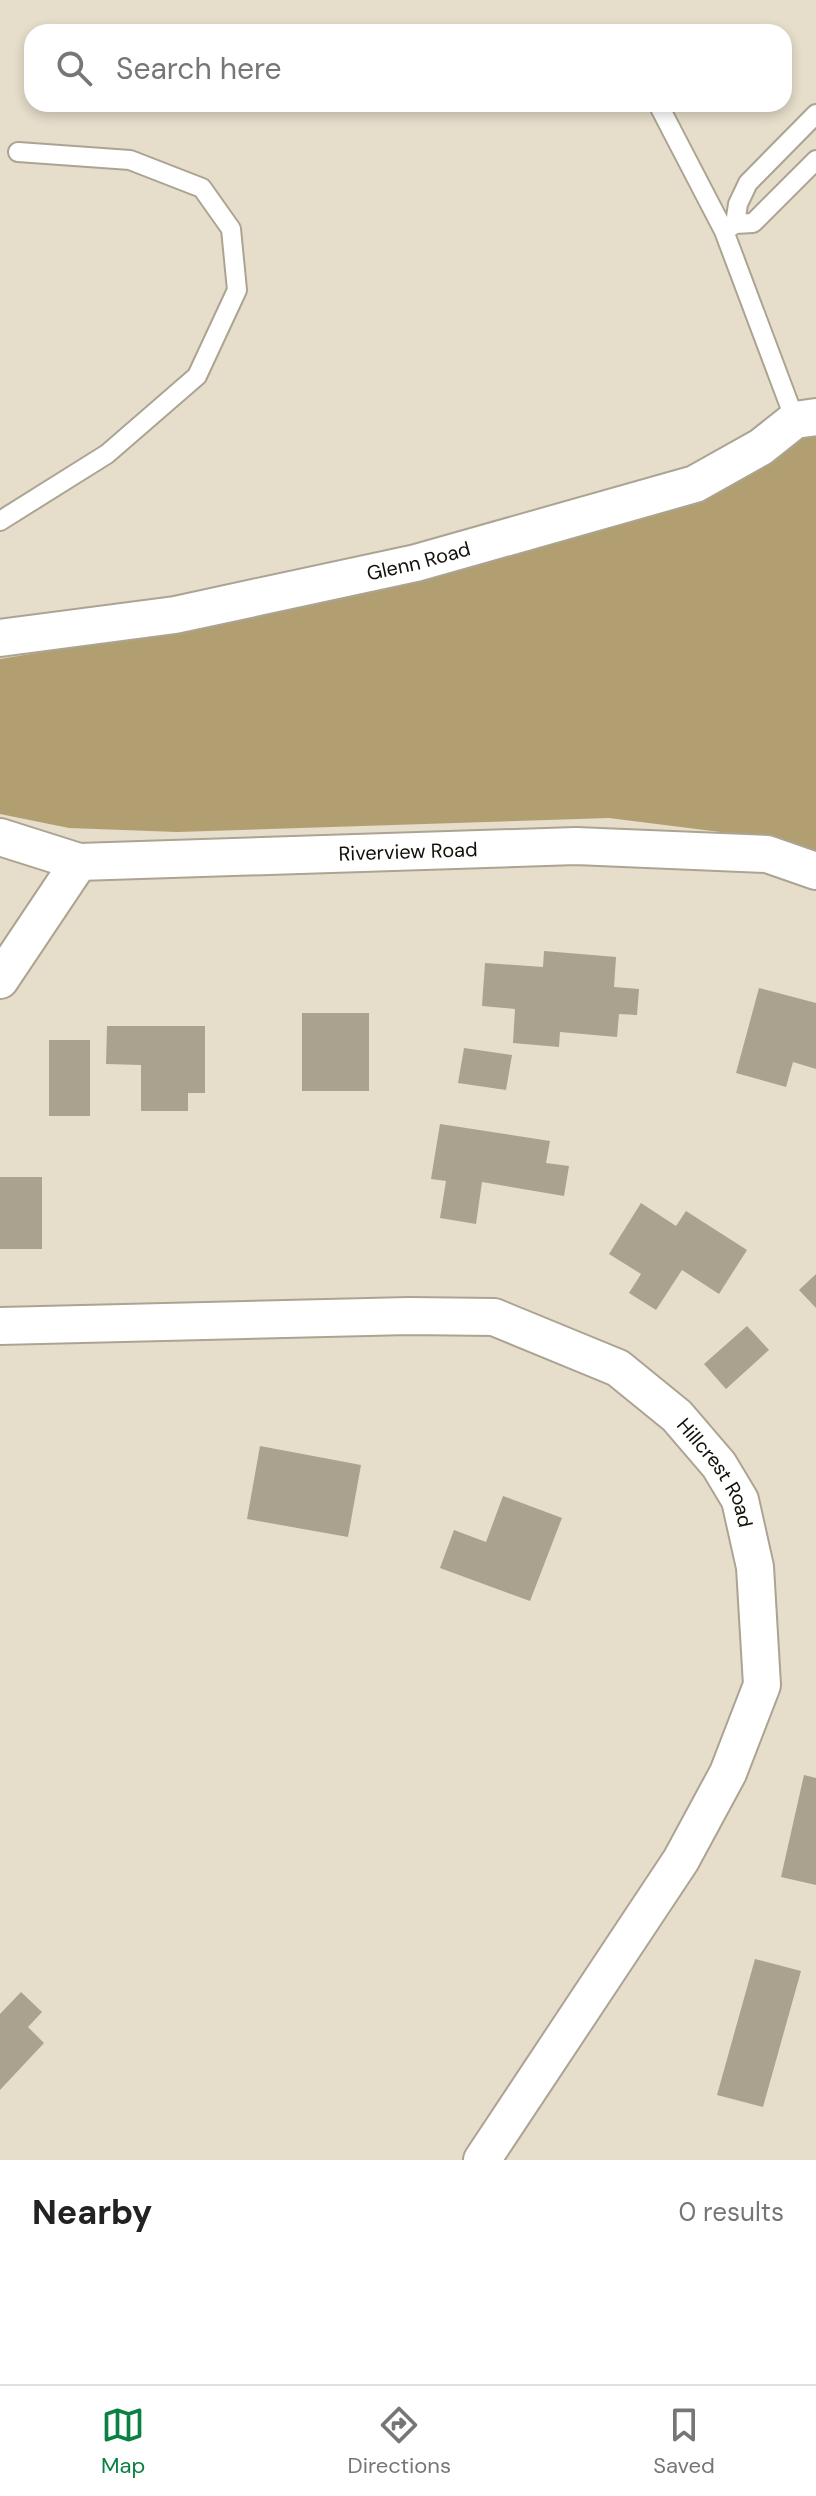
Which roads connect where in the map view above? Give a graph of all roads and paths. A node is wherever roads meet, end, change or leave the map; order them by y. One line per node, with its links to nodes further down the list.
1 (663, 112): 5 (lane)
2 (816, 114): 5 (lane)
3 (18, 152): 7 (lane)
4 (816, 160): 5 (lane)
5 (730, 227): 6 (lane)
6 (805, 418): 8 (street, Glenn Road)
7 (0, 521)
8 (0, 638)
9 (0, 837): 10 (street, Riverview Road)
10 (79, 862): 11 (street, Riverview Road); 12 (street)
11 (816, 871)
12 (0, 980)
13 (0, 1326): 14 (street, Hillcrest Road)
14 (482, 2160)

